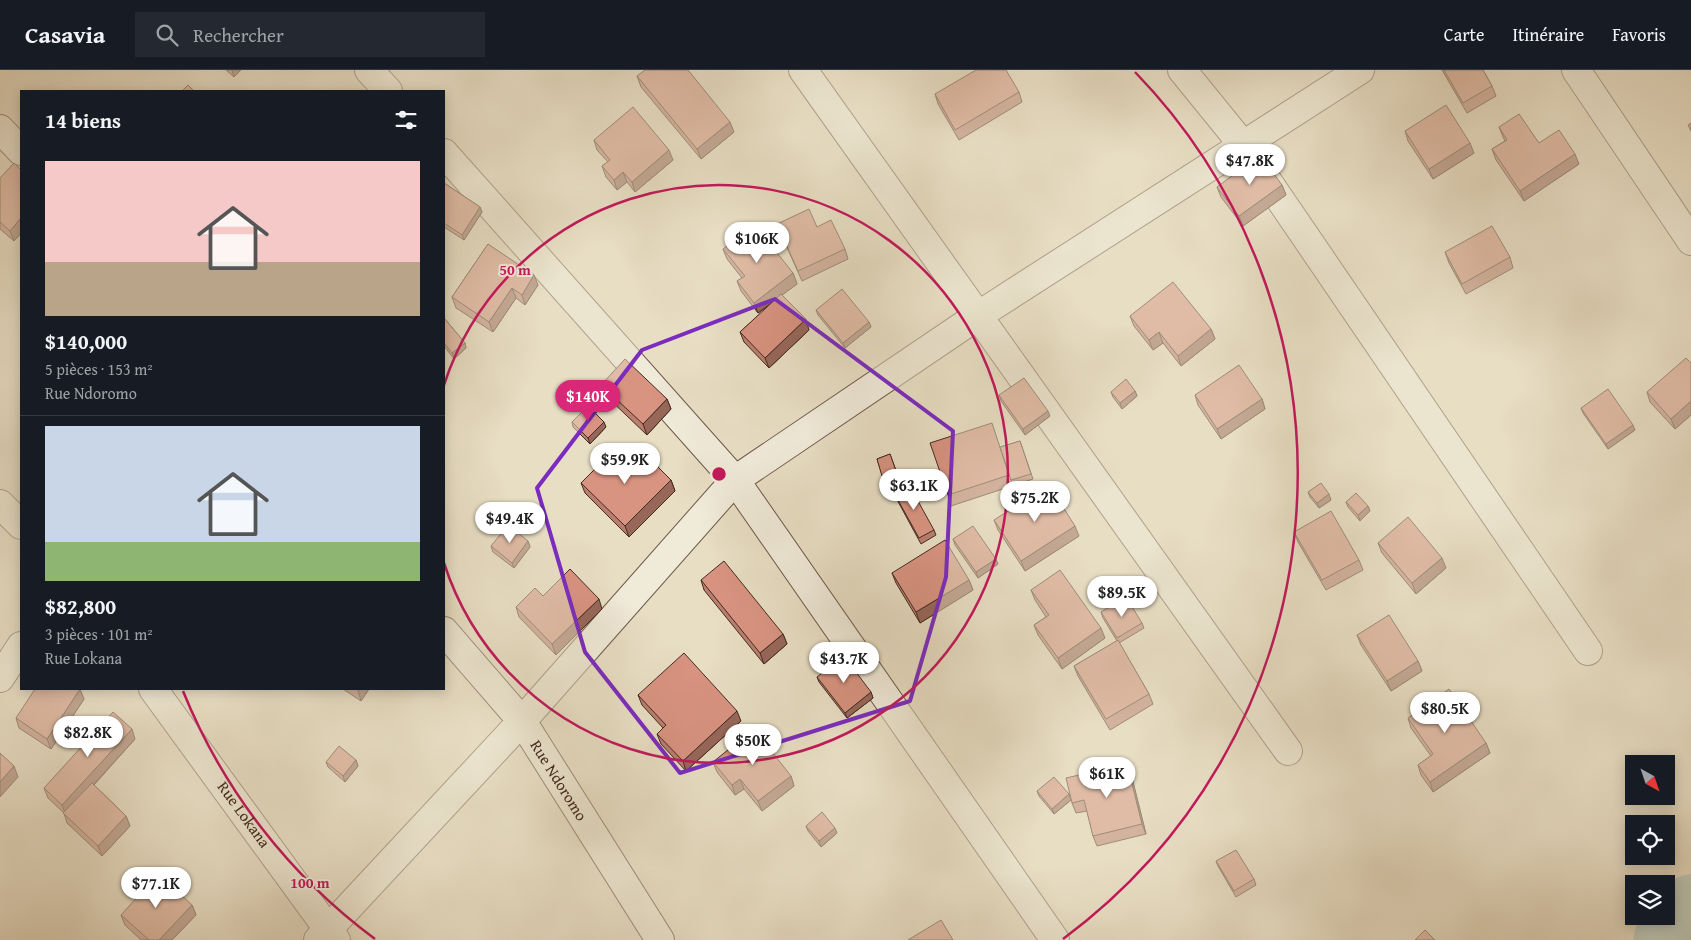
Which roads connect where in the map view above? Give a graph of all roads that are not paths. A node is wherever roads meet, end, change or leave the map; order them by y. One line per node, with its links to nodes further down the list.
1 (370, 70): 6 (street)
2 (803, 70): 12 (street)
3 (1182, 70): 8 (street)
4 (1360, 70): 8 (street)
5 (1576, 70): 11 (street)
6 (387, 90)
7 (0, 129): 9 (street)
8 (1243, 145): 12 (street); 18 (street)
9 (20, 150)
10 (445, 154): 13 (street)
11 (1691, 241)
12 (978, 315): 13 (street); 22 (street)
13 (735, 480): 21 (street); 25 (street)
14 (0, 504): 15 (street)
15 (20, 524)
16 (445, 632): 21 (street, Rue Ndoromo)
17 (20, 648): 19 (street)
18 (1588, 651)
19 (0, 678)
20 (154, 690): 23 (street, Rue Lokana)
21 (522, 721): 23 (street); 24 (street, Rue Ndoromo)
22 (1288, 750)
23 (328, 937)
24 (660, 940)
25 (1055, 940)

